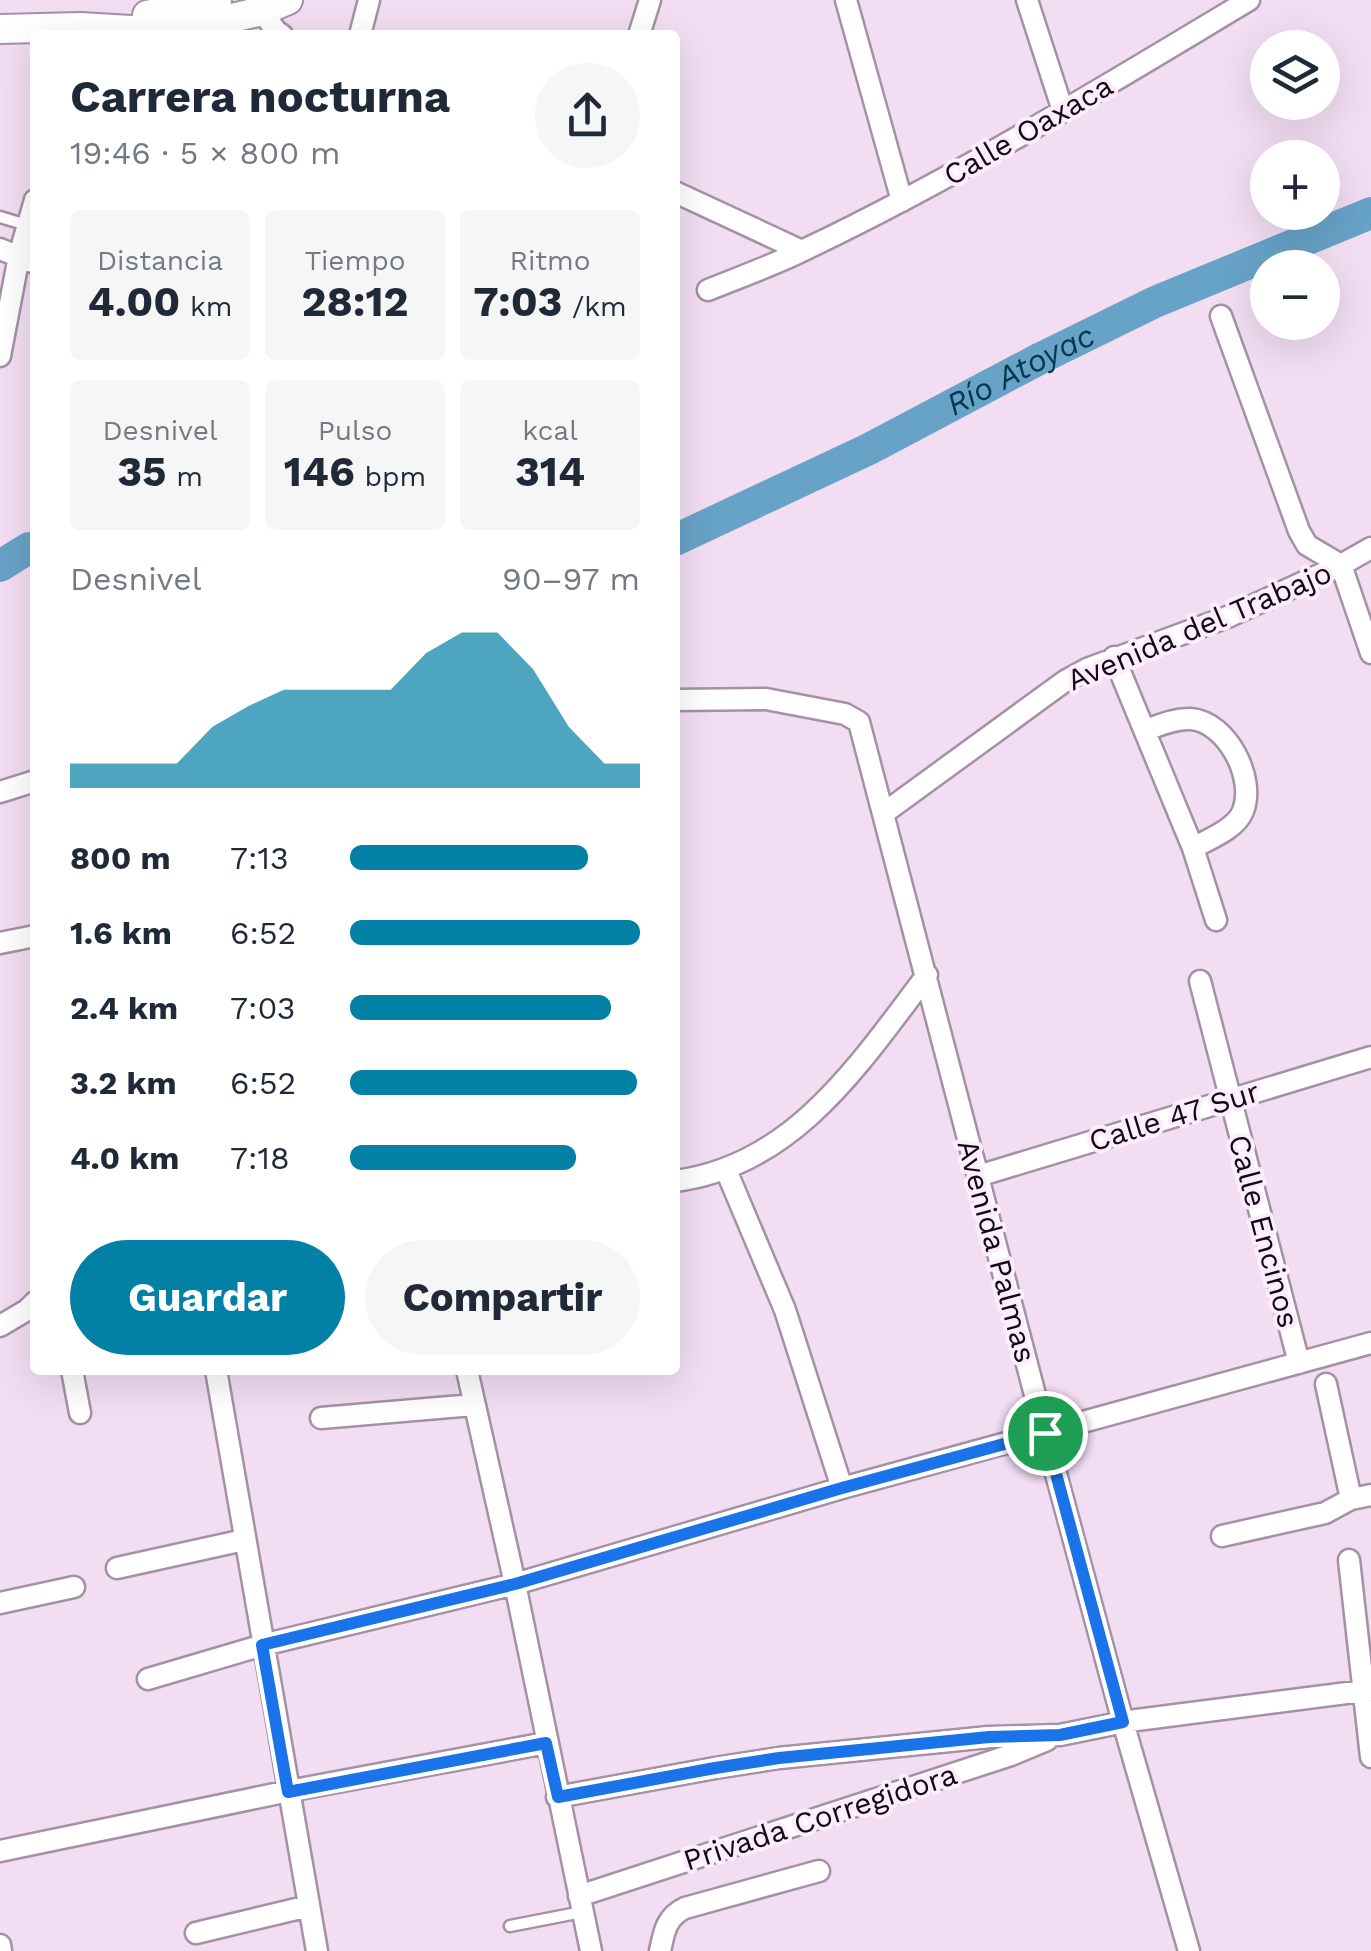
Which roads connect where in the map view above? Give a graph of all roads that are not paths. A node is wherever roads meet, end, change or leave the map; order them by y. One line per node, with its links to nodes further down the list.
1 (217, 0): 11 (main road)
2 (370, 0): 14 (street)
3 (650, 0): 15 (street)
4 (846, 0): 18 (street)
5 (1027, 0): 16 (street)
6 (1250, 0): 8 (street, Calle Oaxaca)
7 (275, 5): 12 (main road); 13 (street)
8 (1216, 9): 16 (street, Calle Oaxaca)
9 (0, 30): 10 (main road)
10 (30, 30)
11 (84, 30)
12 (131, 30)
13 (276, 30)
14 (361, 30)
15 (641, 30)
16 (1063, 111): 18 (street, Calle Oaxaca)
17 (680, 194): 22 (street)
18 (902, 201): 22 (street, Calle Oaxaca)
19 (0, 217): 21 (lane)
20 (30, 218): 21 (street)
21 (28, 225): 23 (street)
22 (802, 251): 24 (street, Calle Oaxaca)
23 (18, 256): 26 (street)
24 (708, 290)
25 (1221, 316): 28 (street)
26 (0, 356)
27 (1371, 548): 28 (street, Avenida del Trabajo)
28 (1341, 565): 29 (street); 30 (street, Avenida del Trabajo)
29 (1371, 653)
30 (1114, 657): 32 (street); 35 (street, Avenida del Trabajo)
31 (680, 700): 35 (street, Avenida Palmas)
32 (1146, 730): 36 (street); 36 (street)
33 (30, 783): 34 (street)
34 (0, 792)
35 (884, 813): 40 (street, Avenida Palmas)
36 (1193, 848): 37 (street)
37 (1216, 920)
38 (30, 937): 39 (street)
39 (0, 943)
40 (926, 975): 44 (street); 45 (street, Avenida Palmas)
41 (1200, 982): 43 (street, Calle Encinos)
42 (1371, 1058): 43 (street, Calle 47 Sur)
43 (1230, 1098): 45 (street, Calle 47 Sur); 50 (street, Calle Encinos)
44 (726, 1170): 46 (street); 59 (street)
45 (978, 1176): 58 (street, Avenida Palmas)
46 (680, 1180)
47 (30, 1308): 48 (street)
48 (0, 1326)
49 (1371, 1343): 50 (street)
50 (1299, 1363): 58 (street)
51 (73, 1375): 56 (street)
52 (217, 1375): 62 (street)
53 (468, 1375): 55 (street)
54 (1326, 1384): 60 (street)
55 (473, 1405): 57 (street); 65 (street)
56 (80, 1413)
57 (321, 1418)
58 (1045, 1433): 59 (street); 71 (street, Avenida Palmas)
59 (842, 1488): 65 (street)
60 (1361, 1497): 61 (street)
61 (1222, 1536)
62 (244, 1540): 64 (street); 68 (street)
63 (1349, 1560): 70 (street)
64 (117, 1568)
65 (515, 1584): 68 (street); 73 (street)
66 (74, 1587): 67 (street)
67 (0, 1603)
68 (262, 1645): 69 (street); 75 (street)
69 (148, 1679)
70 (1368, 1690): 71 (street); 74 (street)
71 (1123, 1722): 72 (street); 86 (street, Avenida Palmas)
72 (1060, 1735): 76 (street); 79 (street, Privada Corregidora)
73 (546, 1743): 75 (street); 76 (street)
74 (1371, 1757)
75 (288, 1792): 77 (street); 80 (street)
76 (558, 1797): 79 (street)
77 (0, 1852)
78 (819, 1870): 85 (street)
79 (580, 1904): 81 (lane); 84 (street)
80 (308, 1906): 82 (street); 83 (street)
81 (510, 1926)
82 (196, 1933)
83 (317, 1951)
84 (590, 1951)
85 (660, 1951)
86 (1188, 1951)

